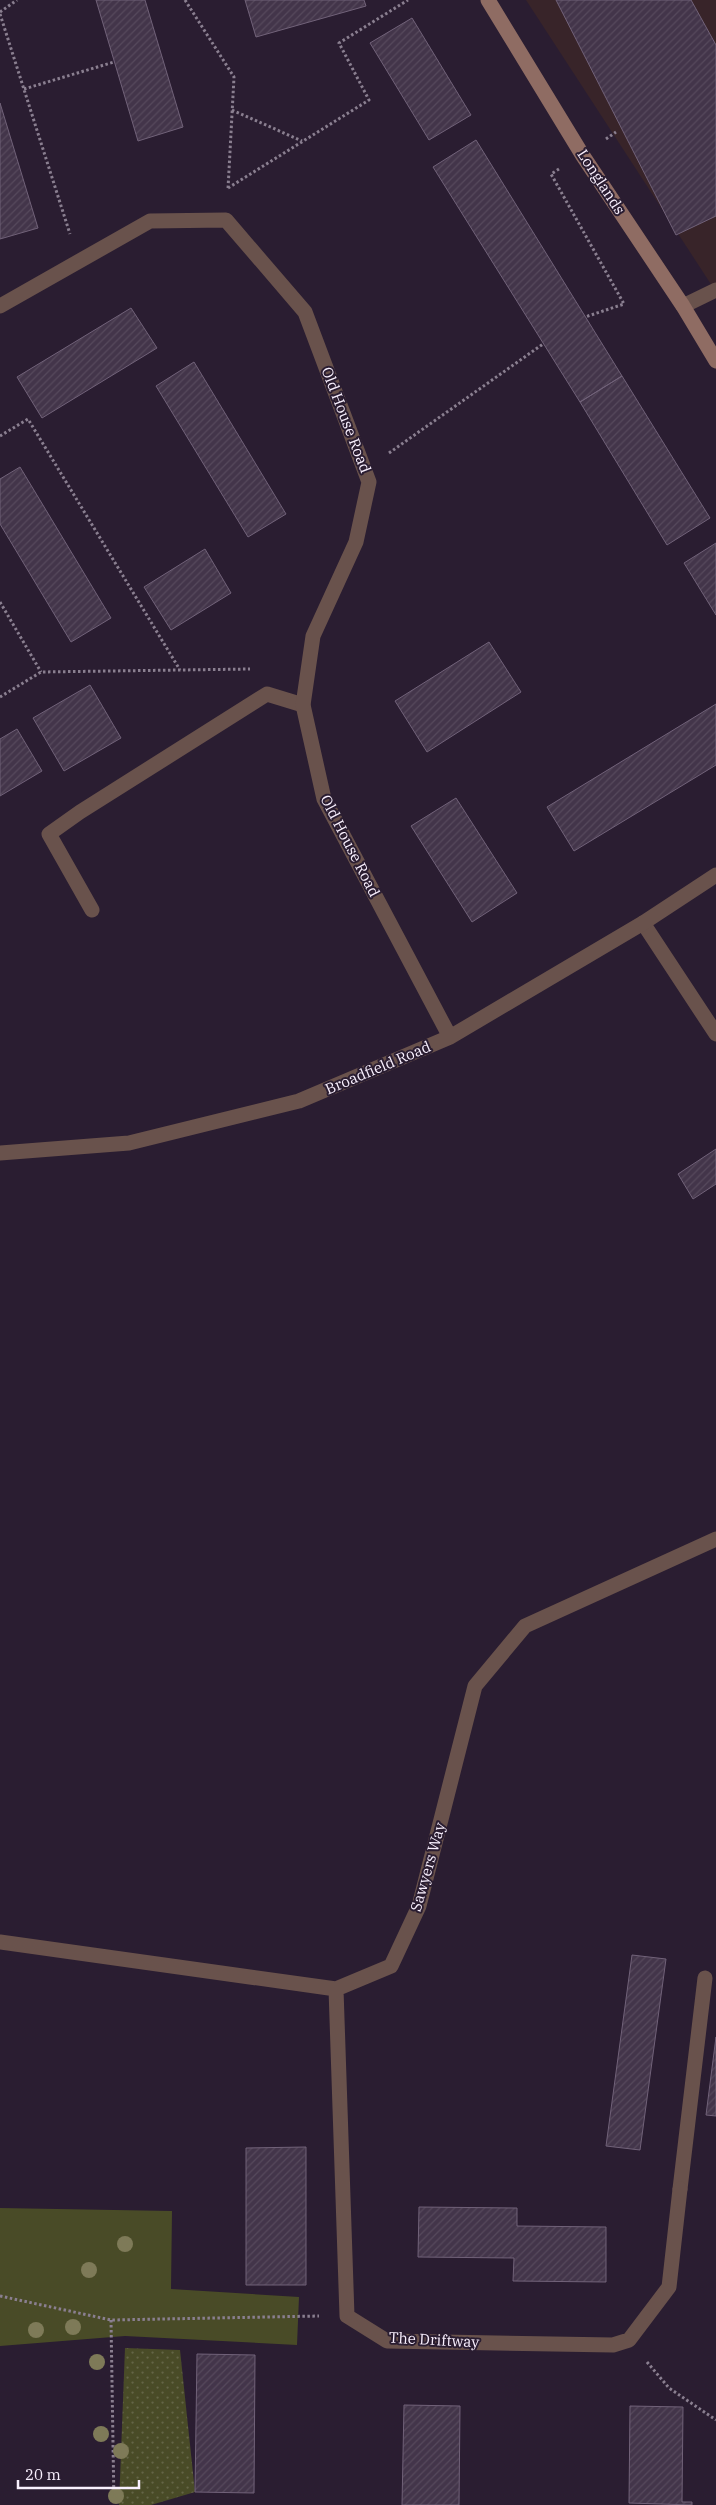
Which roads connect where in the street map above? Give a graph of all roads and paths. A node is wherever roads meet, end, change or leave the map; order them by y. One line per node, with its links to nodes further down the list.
1 (17, 0): 5 (path)
2 (185, 0): 8 (path)
3 (408, 0): 10 (path)
4 (488, 0): 11 (street, Longlands)
5 (0, 13): 7 (path)
6 (114, 62): 7 (path)
7 (24, 89): 14 (path)
8 (232, 110): 10 (path); 12 (path)
9 (616, 132): 11 (path)
10 (302, 142): 12 (path)
11 (583, 156): 17 (street, Longlands); 18 (path)
12 (228, 188): 13 (path)
13 (226, 220): 14 (street); 22 (street, Old House Road)
14 (79, 261): 16 (street)
15 (716, 290): 17 (street)
16 (0, 306)
17 (683, 306): 20 (street, Longlands)
18 (585, 317)
19 (543, 344): 22 (path)
20 (716, 361)
21 (0, 436): 25 (path)
22 (361, 460): 28 (street, Old House Road)
23 (0, 602): 26 (path)
24 (259, 669): 25 (path)
25 (180, 670): 26 (path)
26 (41, 672): 27 (path)
27 (0, 697)
28 (303, 705): 30 (street); 33 (street, Old House Road)
29 (716, 875): 31 (street, Broadfield Road)
30 (92, 910)
31 (643, 923): 32 (street); 33 (street, Broadfield Road)
32 (716, 1034)
33 (450, 1037): 34 (street, Broadfield Road)
34 (0, 1153)
35 (716, 1538): 38 (street, Sawyers Way)
36 (0, 1942): 38 (street)
37 (705, 1978): 42 (street)
38 (336, 1989): 40 (street)
39 (0, 2296): 41 (path)
40 (347, 2316): 41 (path); 42 (street, The Driftway)
41 (111, 2320): 44 (path)
42 (629, 2340): 43 (path)
43 (716, 2420)
44 (114, 2505)

